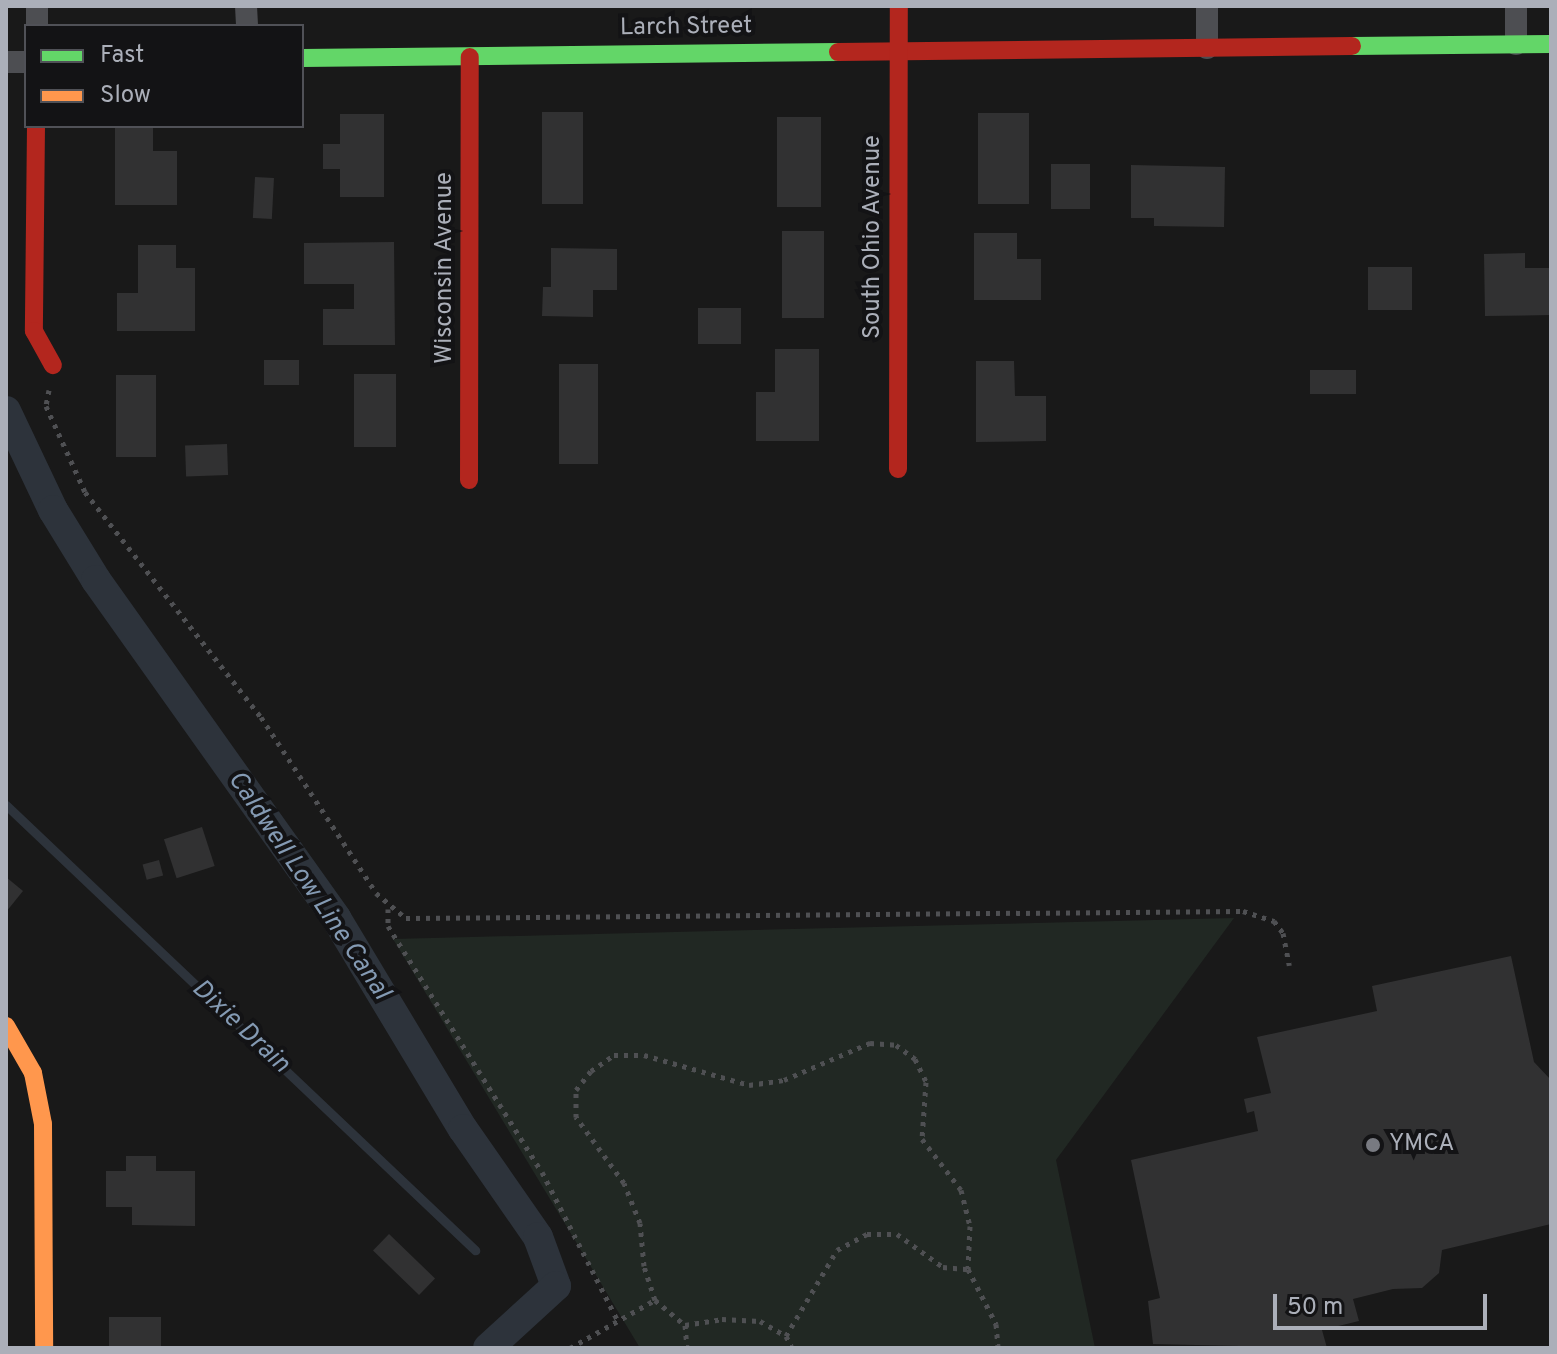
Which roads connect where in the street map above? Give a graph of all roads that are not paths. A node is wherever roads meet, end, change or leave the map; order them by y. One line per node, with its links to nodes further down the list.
1 (899, 6): 7 (street, South Ohio Avenue)
2 (1207, 6): 6 (street)
3 (1516, 6): 4 (street)
4 (1516, 44): 5 (street, Larch Street); 6 (street, Larch Street)
5 (1551, 44)
6 (1207, 48): 7 (street, Larch Street)
7 (899, 51): 8 (street, Larch Street); 12 (street, South Ohio Avenue)
8 (470, 57): 9 (street, Larch Street); 13 (street, Wisconsin Avenue)
9 (304, 58)
10 (36, 128): 11 (street)
11 (53, 365)
12 (898, 469)
13 (469, 480)
14 (6, 1026): 15 (street)
15 (44, 1348)

